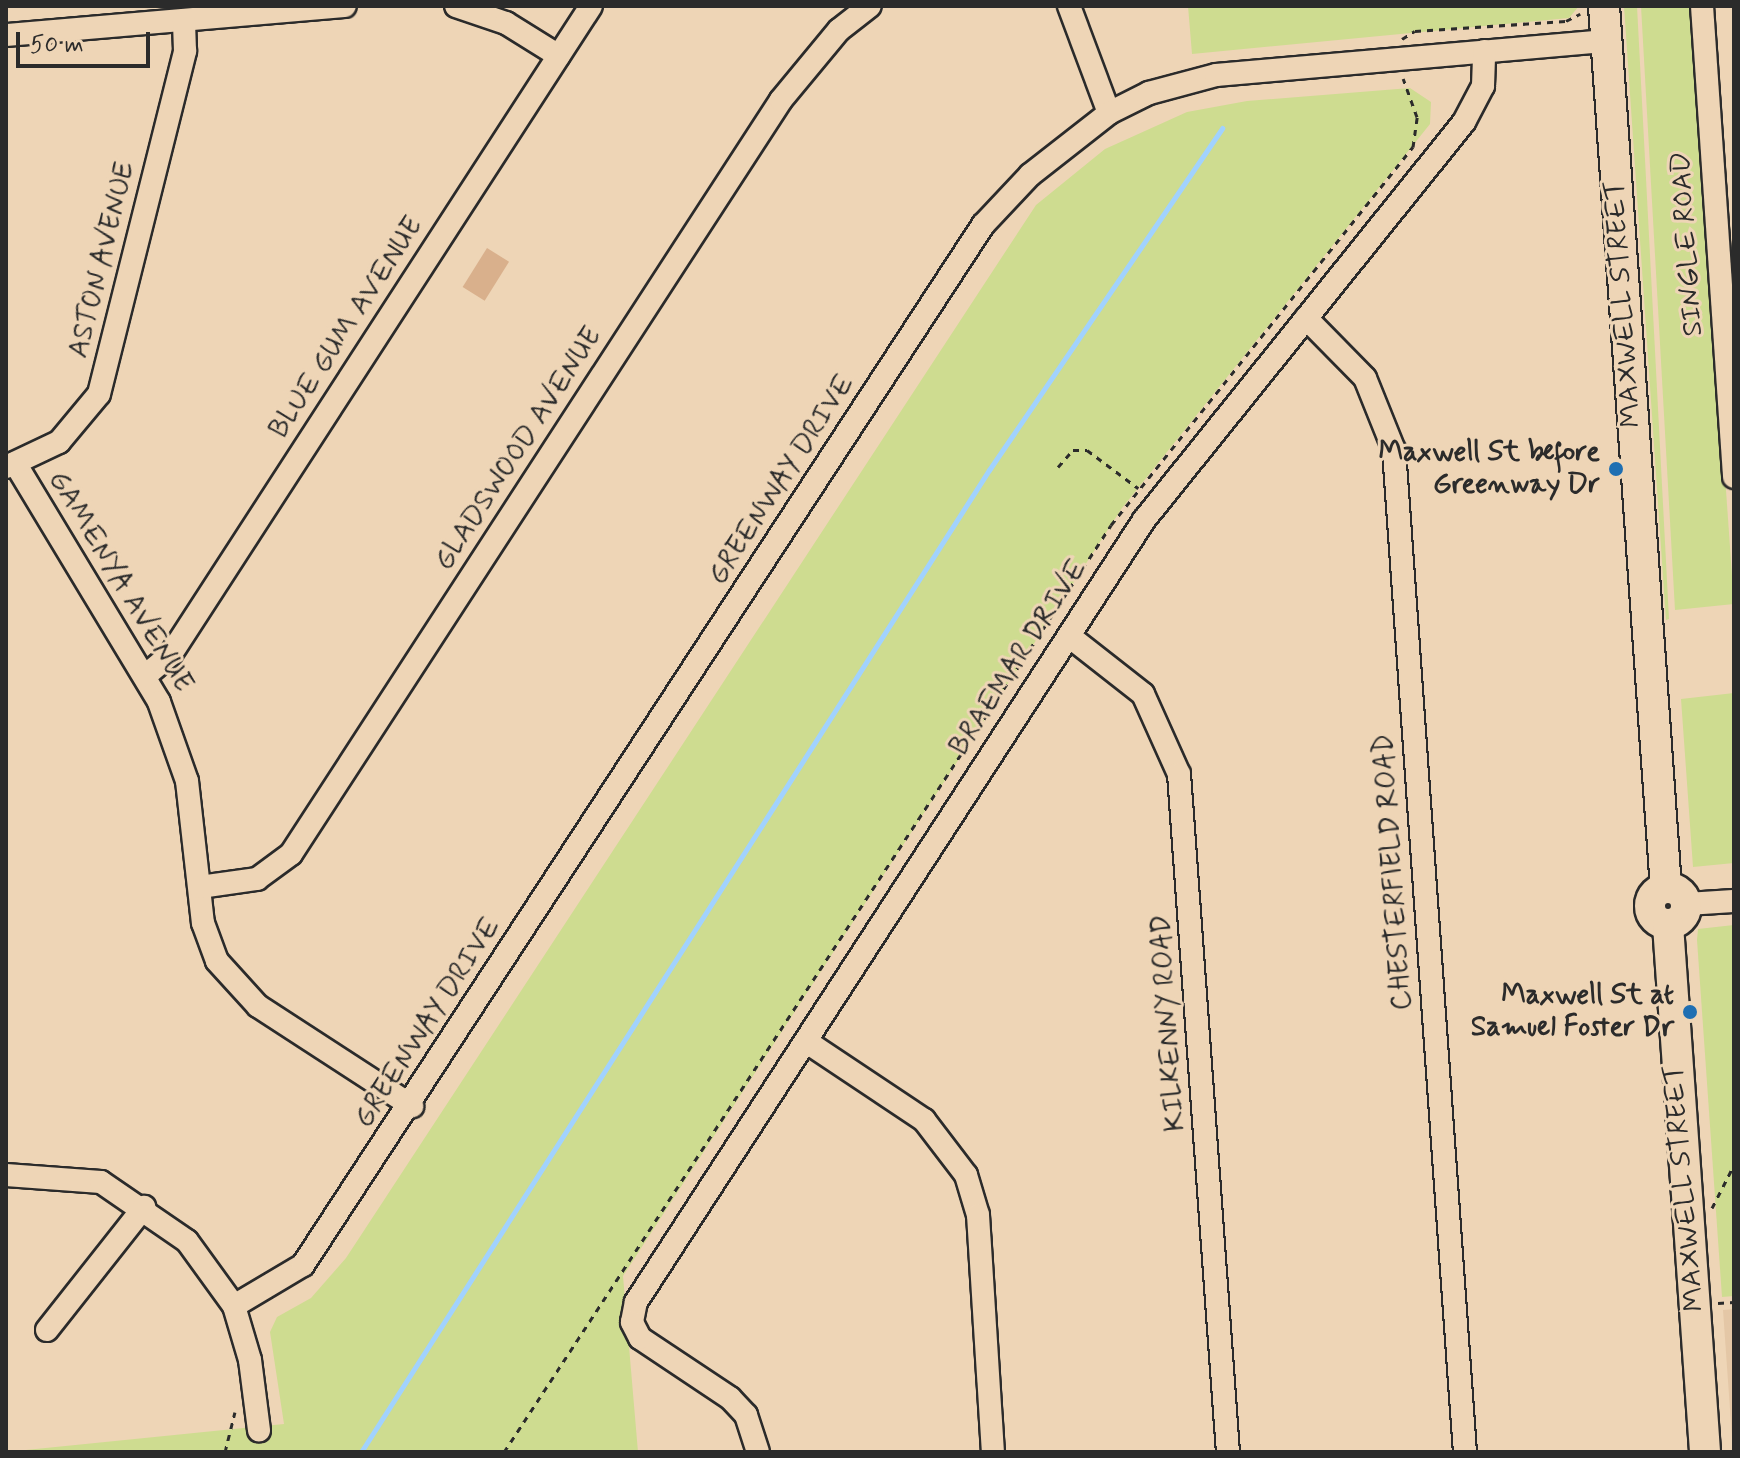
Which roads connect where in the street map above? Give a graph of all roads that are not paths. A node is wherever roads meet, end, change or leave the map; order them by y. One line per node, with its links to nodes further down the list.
1 (345, 6): 8 (street)
2 (456, 6): 12 (street)
3 (591, 6): 12 (street, BLUE GUM AVENUE)
4 (870, 6): 19 (street, GLADSWOOD AVENUE)
5 (1069, 6): 13 (street)
6 (1702, 6): 16 (street, SINGLE ROAD)
7 (1592, 9): 10 (main road, MAXWELL STREET)
8 (184, 20): 9 (street); 15 (street, ASTON AVENUE)
9 (6, 35)
10 (1607, 41): 11 (street, GREENWAY DRIVE); 21 (main road, MAXWELL STREET)
11 (1484, 51): 13 (street, GREENWAY DRIVE); 14 (street, BRAEMAR DRIVE)
12 (559, 56): 18 (street, BLUE GUM AVENUE)
13 (1109, 113): 23 (street, GREENWAY DRIVE)
14 (1306, 318): 17 (street, BRAEMAR DRIVE); 32 (street, CHESTERFIELD ROAD)
15 (10, 465): 18 (street, GAMENYA AVENUE)
16 (1734, 477)
17 (1069, 636): 22 (street, BRAEMAR DRIVE); 31 (street, KILKENNY ROAD)
18 (145, 676): 19 (street, GAMENYA AVENUE)
19 (200, 887): 23 (street, GAMENYA AVENUE)
20 (1734, 901): 21 (street)
21 (1673, 906): 33 (main road, MAXWELL STREET)
22 (807, 1042): 29 (street, BRAEMAR DRIVE); 30 (street)
23 (412, 1106): 26 (street, GREENWAY DRIVE)
24 (6, 1175): 25 (street)
25 (144, 1207): 26 (street); 27 (street)
26 (234, 1306): 28 (street)
27 (47, 1330)
28 (259, 1430)
29 (758, 1452)
30 (993, 1452)
31 (1228, 1452)
32 (1465, 1452)
33 (1705, 1452)

